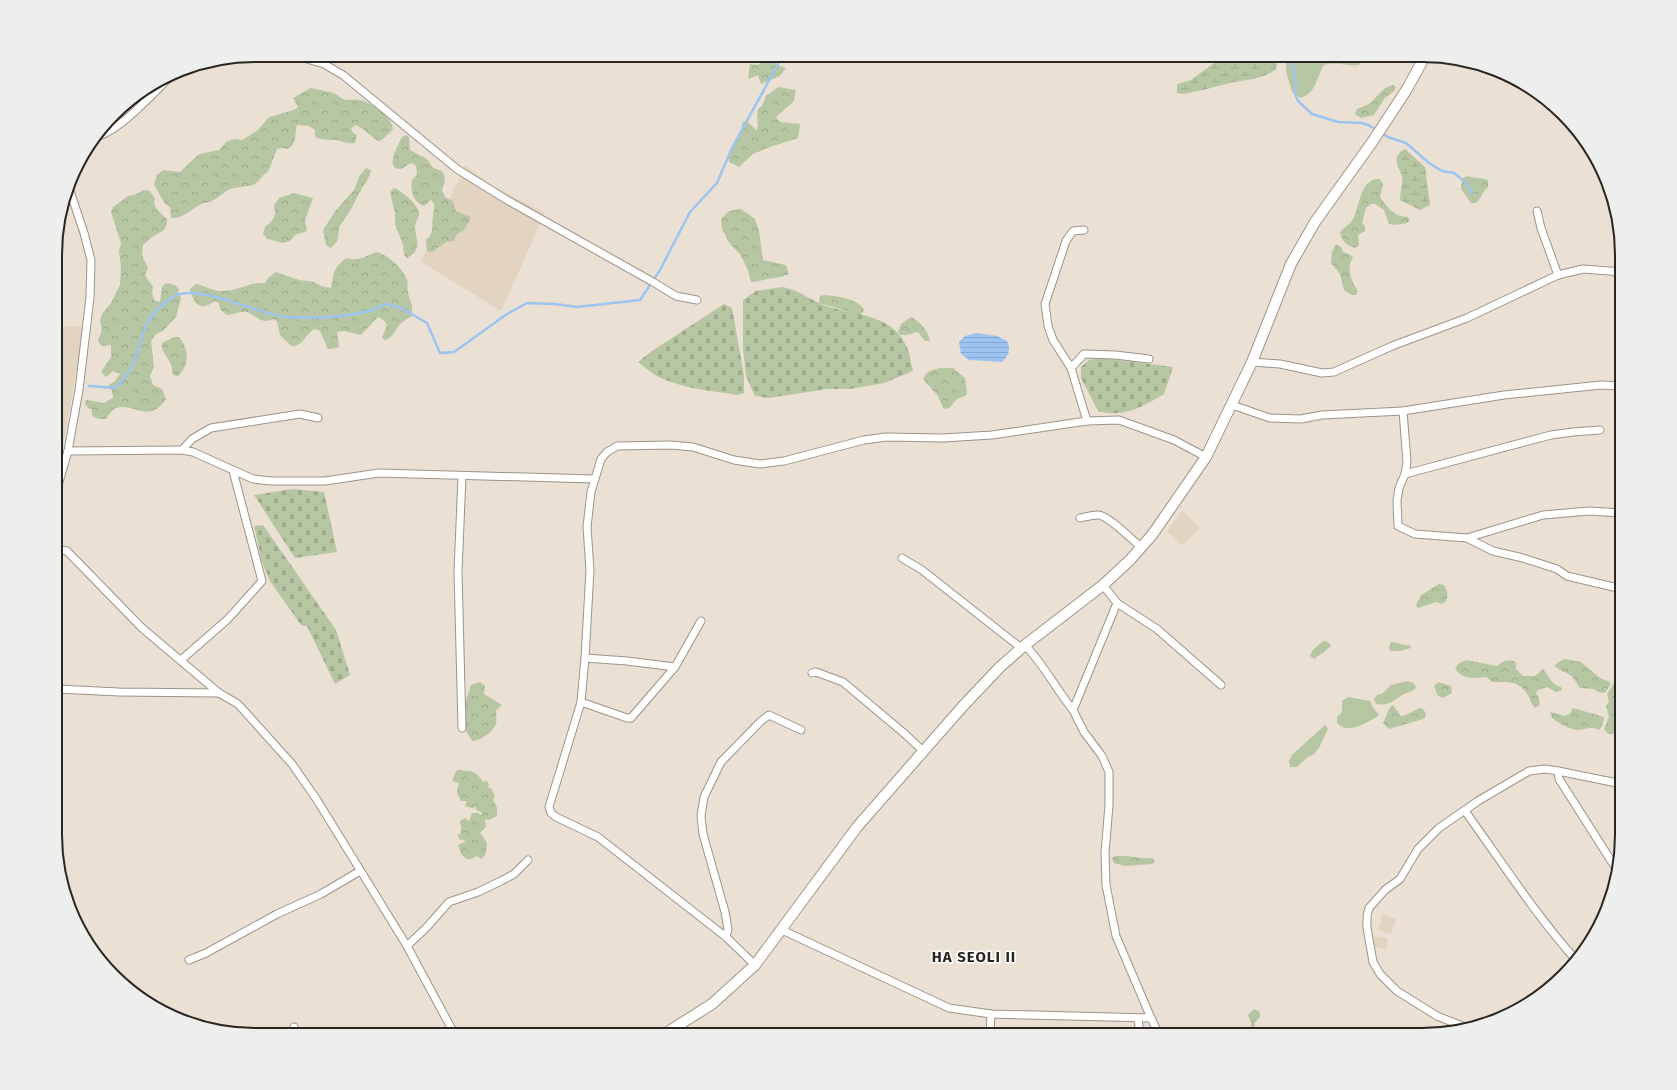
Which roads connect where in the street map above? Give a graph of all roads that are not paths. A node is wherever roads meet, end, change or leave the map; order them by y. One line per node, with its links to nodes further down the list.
1 (317, 62): 10 (street)
2 (1423, 62): 12 (main road)
3 (157, 89): 4 (street)
4 (106, 133)
5 (71, 195): 21 (street)
6 (1537, 211): 9 (street)
7 (1084, 230): 13 (street)
8 (1615, 271): 9 (street)
9 (1558, 275): 12 (street)
10 (697, 300)
11 (1149, 359): 13 (street)
12 (1252, 362): 15 (main road)
13 (1071, 368): 18 (street)
14 (1615, 386): 16 (street)
15 (1232, 405): 16 (street); 22 (main road)
16 (1404, 411): 25 (street)
17 (318, 418): 20 (street)
18 (1087, 421): 22 (street); 27 (street)
19 (1600, 430): 25 (street)
20 (182, 450): 21 (street); 23 (street)
21 (68, 451): 24 (street)
22 (1206, 457): 31 (main road)
23 (234, 471): 26 (street); 40 (street)
24 (62, 472)
25 (1405, 474): 30 (street)
26 (462, 476): 27 (street); 48 (street)
27 (594, 479): 39 (street)
28 (1615, 513): 30 (street)
29 (1080, 518): 31 (street)
30 (1467, 538): 35 (street)
31 (1141, 547): 34 (main road)
32 (62, 550): 40 (street)
33 (902, 558): 38 (street)
34 (1103, 585): 36 (street); 38 (main road)
35 (1615, 587)
36 (1117, 603): 43 (street); 47 (street)
37 (700, 621): 41 (street)
38 (1023, 646): 47 (street); 50 (main road)
39 (585, 658): 41 (street); 46 (street)
40 (181, 660): 45 (street)
41 (675, 667): 46 (street)
42 (812, 673): 50 (street)
43 (1220, 685)
44 (62, 689): 45 (street)
45 (219, 693): 56 (street)
46 (581, 702): 58 (street)
47 (1073, 710): 64 (street)
48 (462, 728)
49 (801, 730): 58 (street)
50 (924, 752): 57 (main road)
51 (1558, 770): 52 (street); 53 (street); 55 (street)
52 (1615, 782)
53 (1465, 811): 60 (street); 66 (street)
54 (528, 860): 59 (street)
55 (1613, 863)
56 (360, 872): 59 (street); 61 (street)
57 (782, 930): 62 (main road); 63 (street)
58 (726, 937): 62 (street)
59 (407, 946): 67 (street)
60 (1572, 956)
61 (190, 960)
62 (755, 965): 68 (main road)
63 (991, 1014): 65 (street); 69 (street)
64 (1151, 1018): 65 (street); 71 (street)
65 (1138, 1019): 70 (street)
66 (1458, 1024)
67 (451, 1028)
68 (674, 1028)
69 (990, 1028)
70 (1139, 1028)
71 (1156, 1028)

